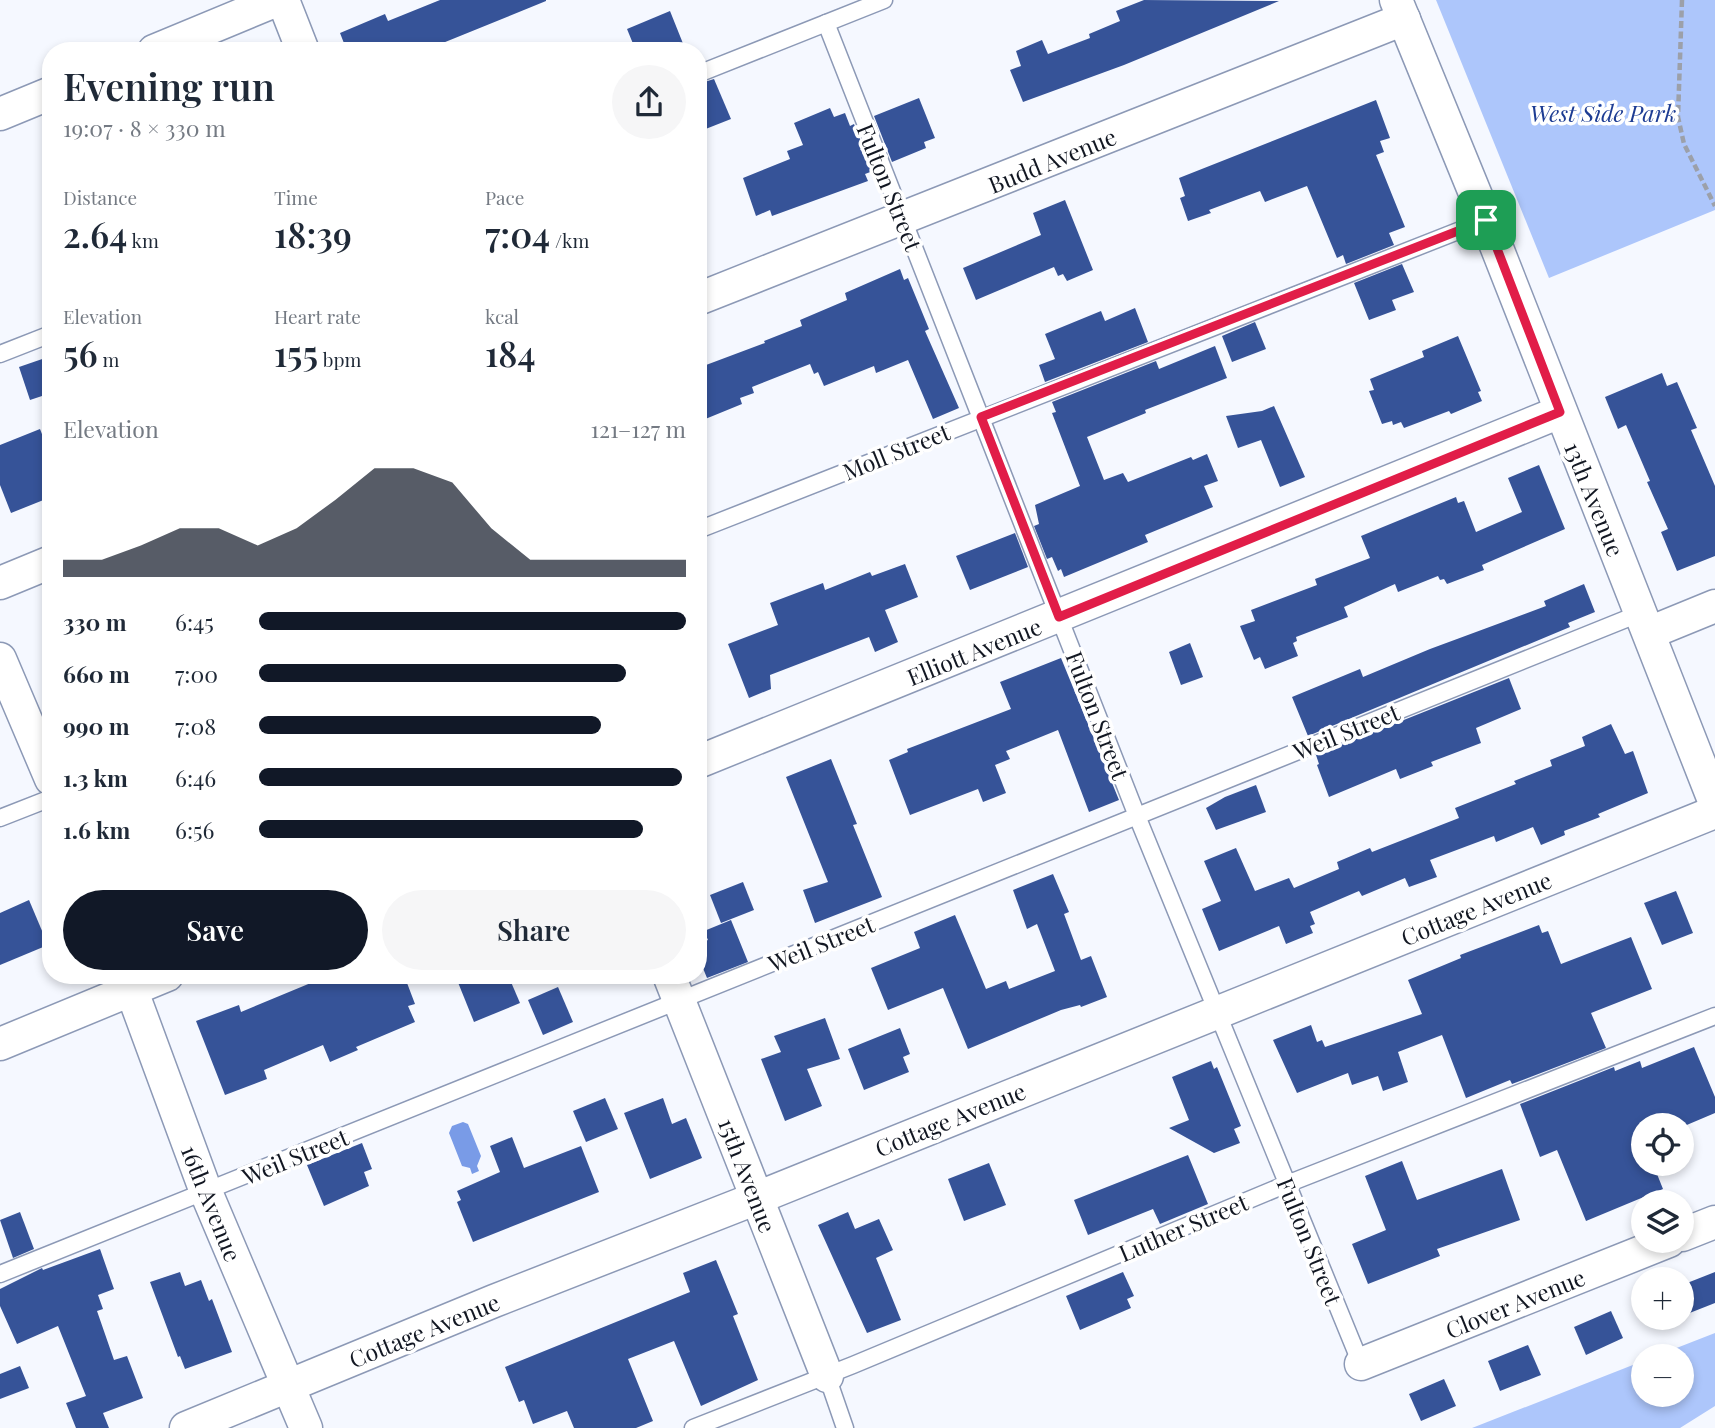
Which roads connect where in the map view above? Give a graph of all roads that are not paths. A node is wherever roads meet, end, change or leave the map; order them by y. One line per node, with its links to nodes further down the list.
1 (280, 0): 5 (street); 6 (street)
2 (884, 0): 4 (lane)
3 (1400, 10): 10 (street, Budd Avenue); 11 (street, 13th Avenue)
4 (826, 23): 7 (lane); 10 (lane, Fulton Street)
5 (176, 42)
6 (299, 42)
7 (707, 70)
8 (42, 97): 9 (street)
9 (0, 114)
10 (903, 219): 12 (street, Budd Avenue); 16 (lane, Fulton Street)
11 (1486, 220): 15 (street, 13th Avenue); 16 (lane, Moll Street)
12 (707, 295)
13 (42, 338): 14 (lane)
14 (0, 354)
15 (1560, 412): 21 (street, Elliott Avenue); 22 (street, 13th Avenue)
16 (981, 417): 17 (lane, Moll Street); 21 (lane, Fulton Street)
17 (707, 526)
18 (42, 566): 19 (street)
19 (0, 583)
20 (1715, 606): 22 (street)
21 (1059, 617): 24 (street, Elliott Avenue); 29 (lane, Fulton Street)
22 (1645, 623): 27 (street, 13th Avenue); 29 (lane, Weil Street)
23 (0, 659): 25 (street)
24 (707, 757)
25 (42, 758)
26 (42, 802): 30 (lane)
27 (1715, 803)
28 (1715, 812): 35 (street, Cottage Avenue)
29 (1137, 816): 31 (lane, Weil Street); 35 (lane, Fulton Street)
30 (0, 818)
31 (707, 976)
32 (125, 984): 37 (street)
33 (130, 984): 39 (street, 16th Avenue)
34 (674, 988): 39 (lane, Weil Street); 40 (street, 15th Avenue)
35 (1218, 1011): 38 (lane, Fulton Street); 40 (street, Cottage Avenue)
36 (1715, 1016): 38 (lane, Luther Street)
37 (0, 1044)
38 (1287, 1184): 45 (lane, Fulton Street); 46 (lane, Luther Street)
39 (206, 1192): 44 (lane, Weil Street); 47 (street, 16th Avenue)
40 (757, 1198): 46 (street, 15th Avenue); 47 (street, Cottage Avenue)
41 (1715, 1222): 42 (street)
42 (1694, 1230)
43 (1639, 1253): 45 (street, Clover Avenue)
44 (0, 1273)
45 (1361, 1364)
46 (827, 1376): 50 (lane, Luther Street); 51 (lane)
47 (287, 1385): 48 (street, Cottage Avenue); 49 (street, 16th Avenue)
48 (186, 1428)
49 (306, 1428)
50 (693, 1428)
51 (845, 1428)

